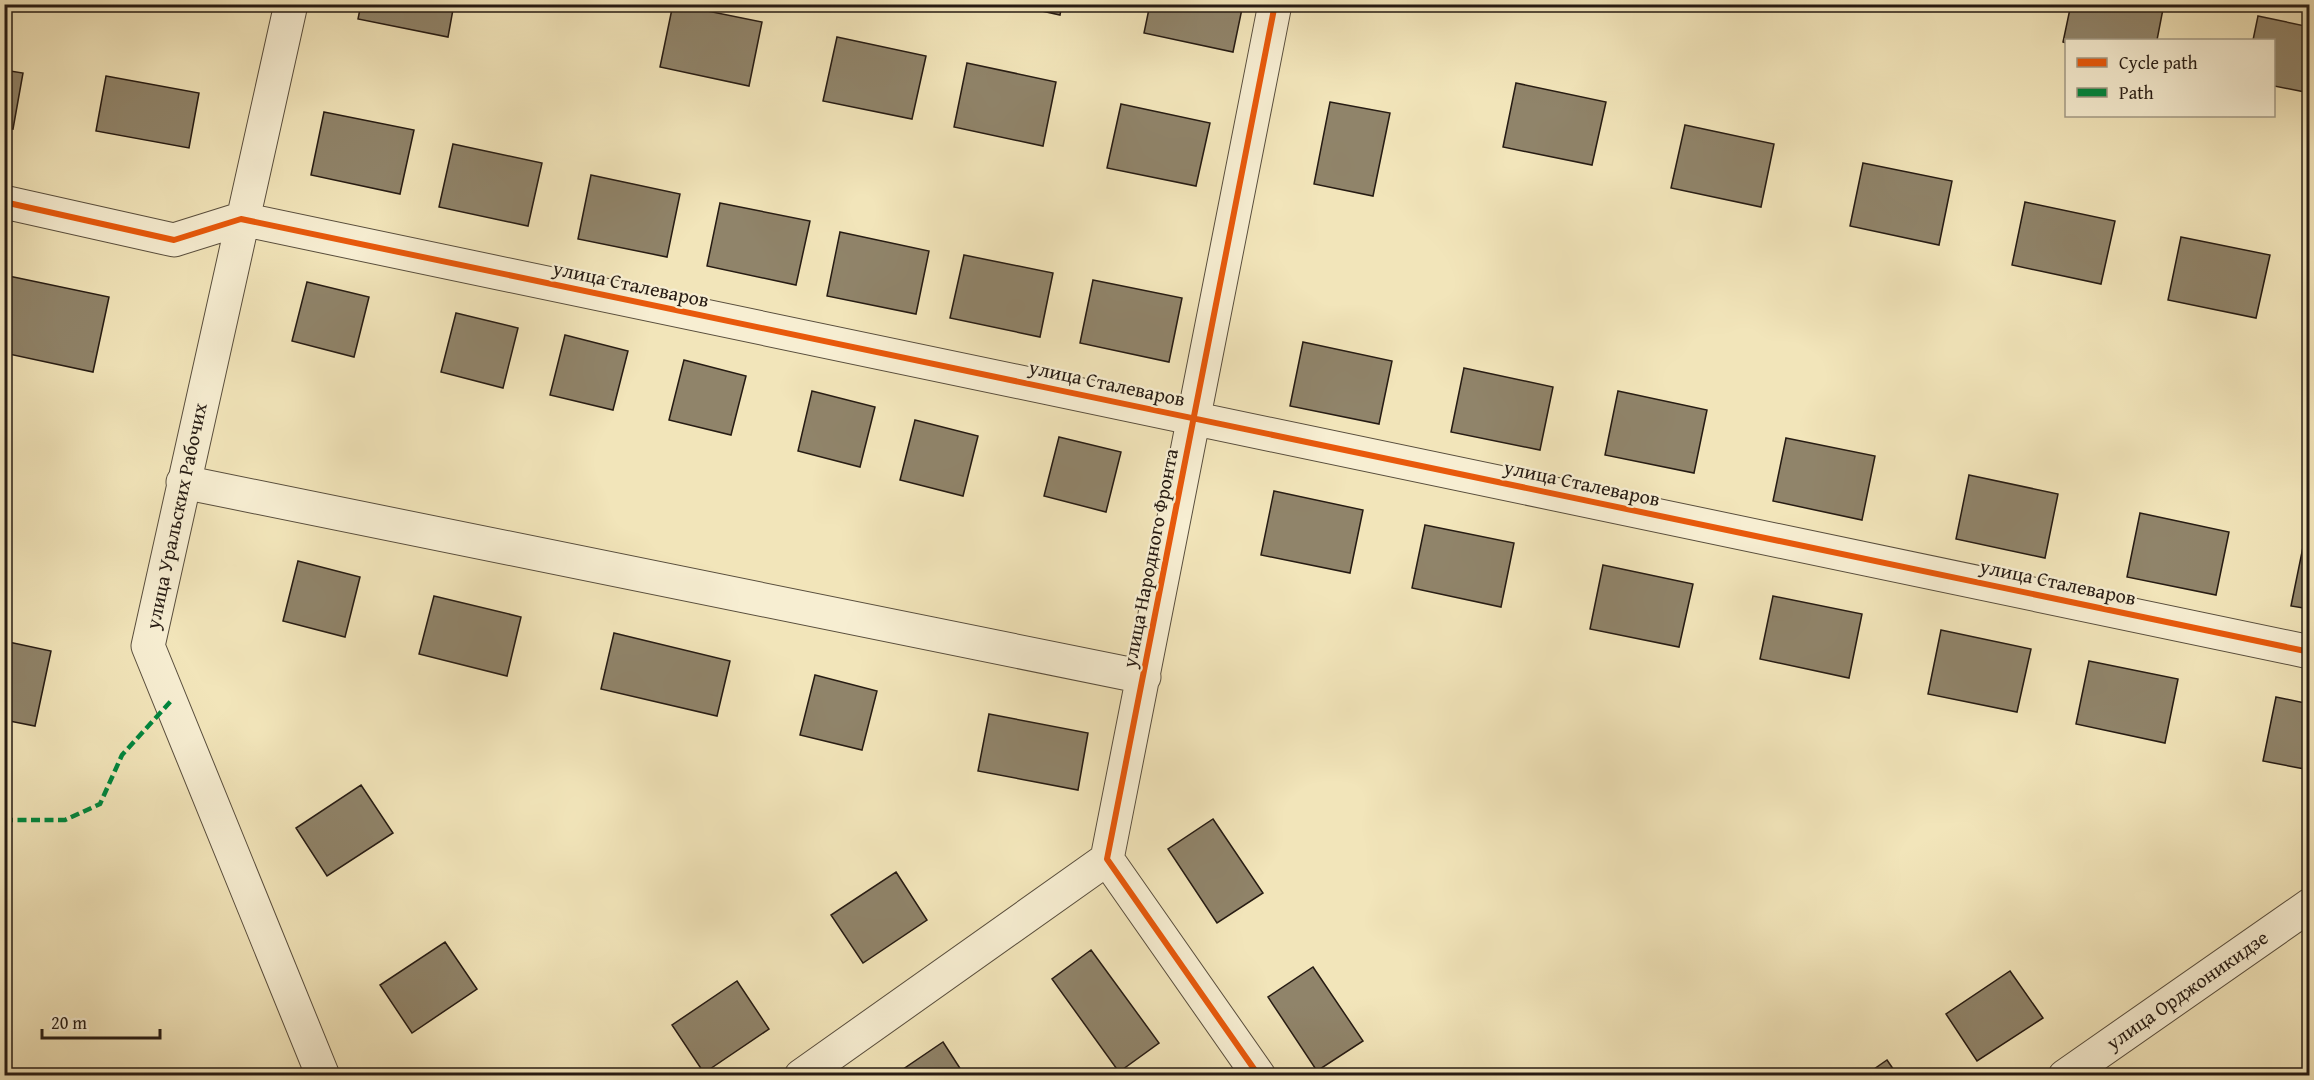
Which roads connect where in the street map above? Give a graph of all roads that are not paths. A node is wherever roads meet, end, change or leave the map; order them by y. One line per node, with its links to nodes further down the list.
1 (291, 4): 4 (street, улица Уральских Рабочих)
2 (1275, 4): 5 (street, улица Народного Фронта)
3 (4, 202): 4 (street, улица Сталеваров)
4 (241, 219): 5 (street, улица Сталеваров); 6 (street, улица Уральских Рабочих)
5 (1195, 418): 7 (street, улица Сталеваров); 8 (street, улица Народного Фронта)
6 (183, 482): 8 (street); 11 (street, улица Уральских Рабочих)
7 (2310, 652)
8 (1143, 677): 9 (street, улица Народного Фронта)
9 (1107, 859): 12 (street); 13 (street)
10 (2310, 905): 14 (street, улица Орджоникидзе)
11 (323, 1076)
12 (801, 1076)
13 (1258, 1076)
14 (2065, 1076)

